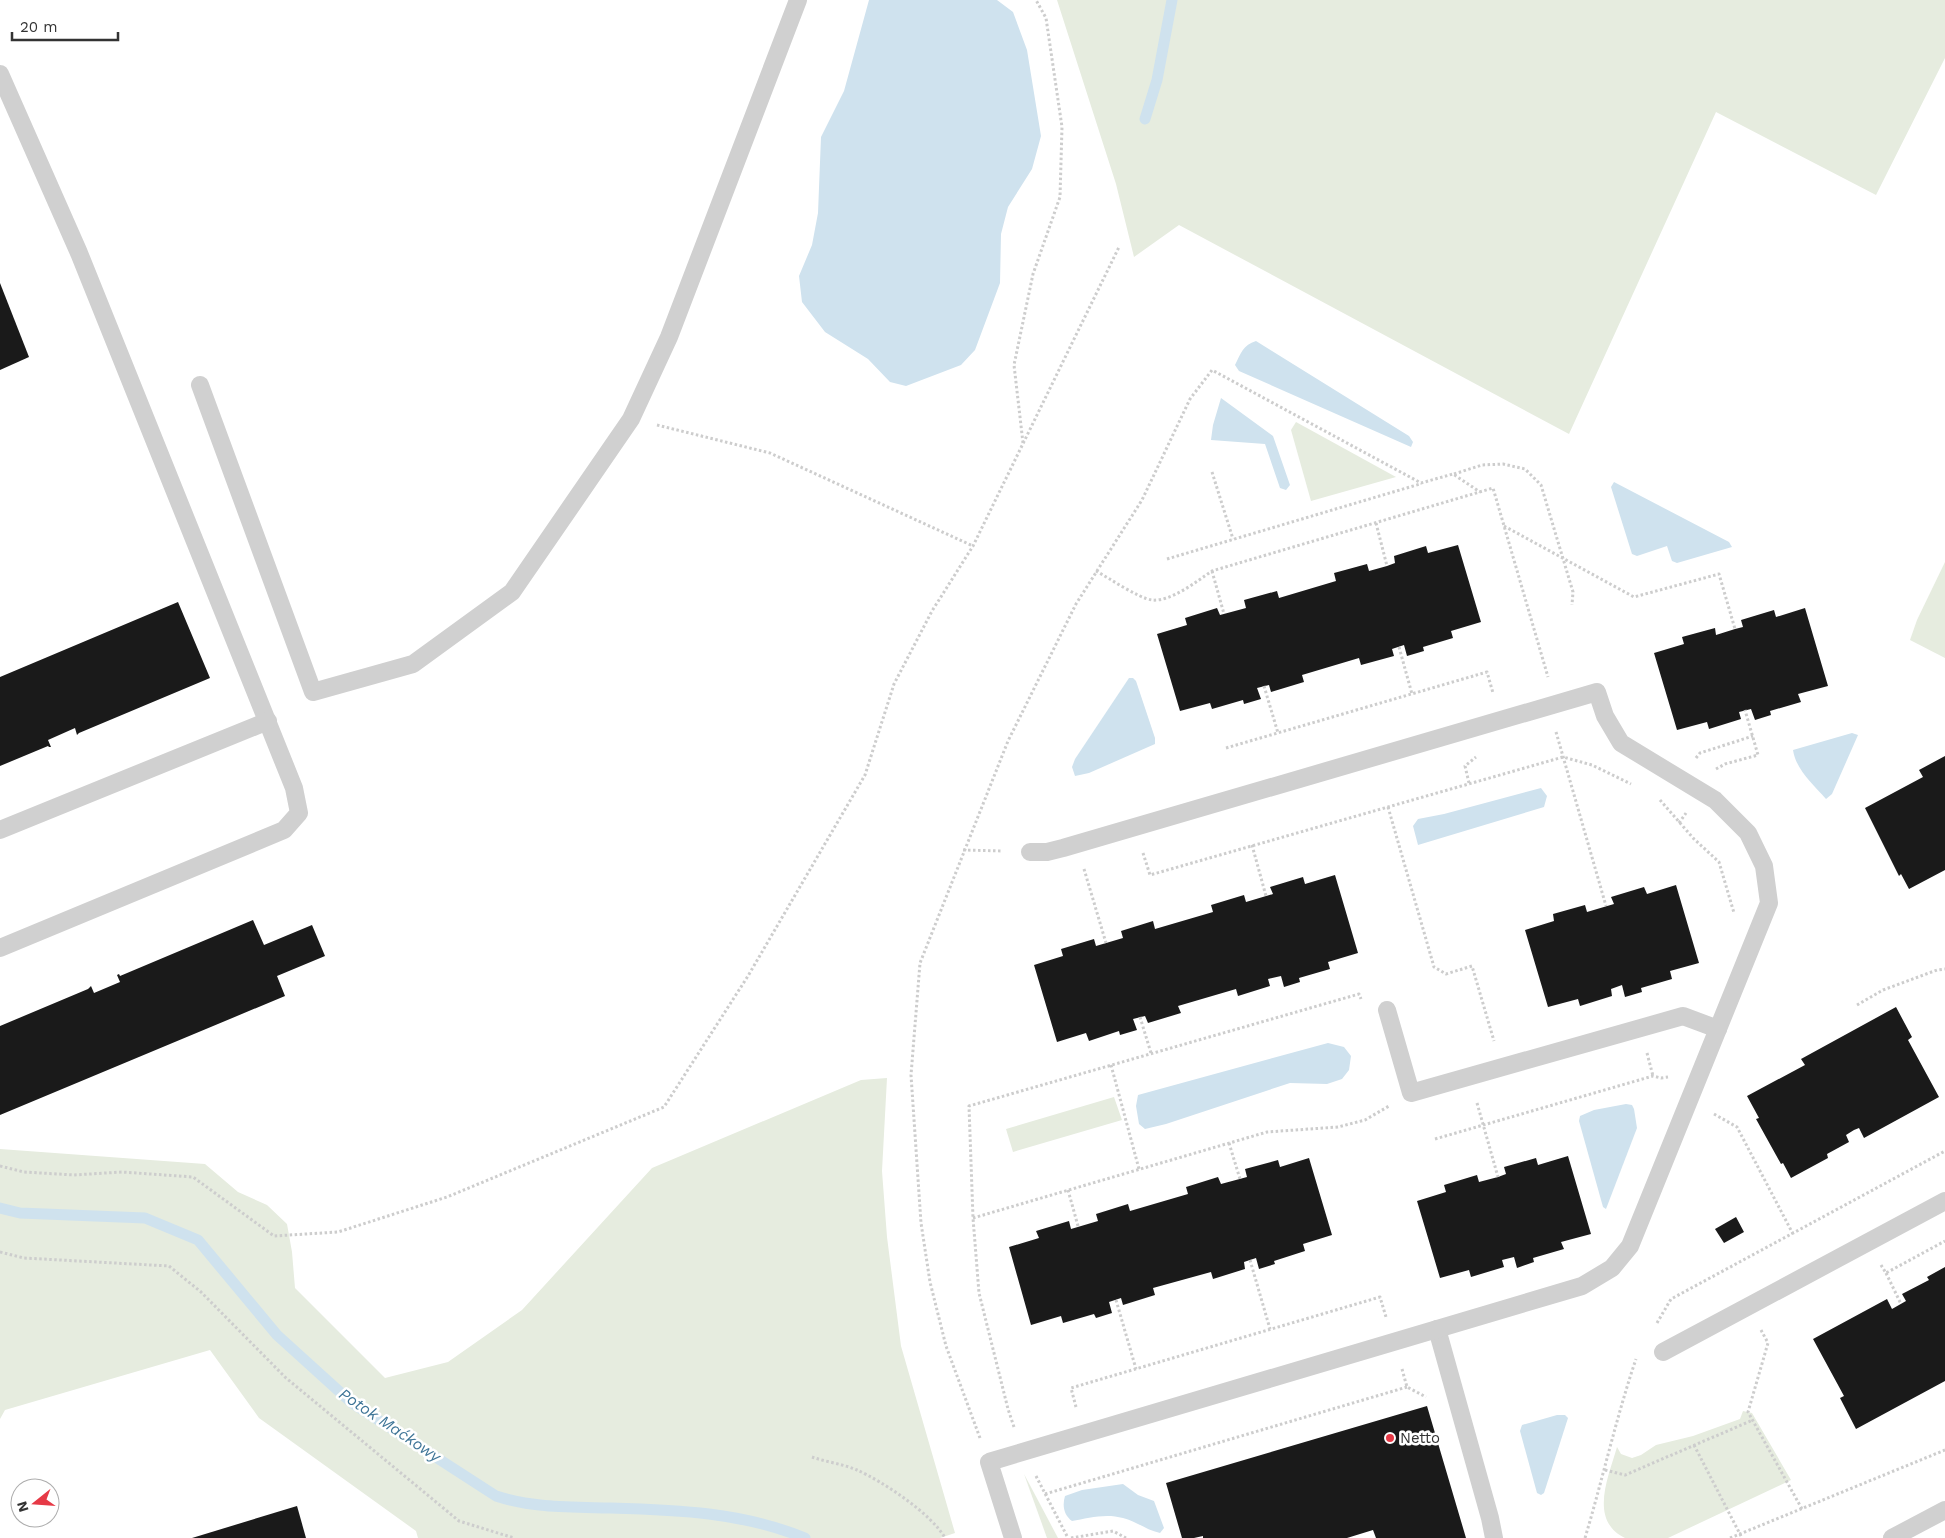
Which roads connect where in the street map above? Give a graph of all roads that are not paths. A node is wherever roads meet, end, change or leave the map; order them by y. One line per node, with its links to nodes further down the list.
1 (798, 0): 3 (lane)
2 (0, 74): 4 (lane)
3 (200, 385)
4 (268, 721): 5 (lane); 7 (lane)
5 (0, 830)
6 (1030, 852): 9 (lane)
7 (0, 948)
8 (1388, 1010): 9 (lane)
9 (1718, 1029): 11 (lane)
10 (1945, 1201): 12 (lane)
11 (1437, 1329): 14 (lane); 15 (lane)
12 (1663, 1352)
13 (1945, 1510): 16 (lane)
14 (1013, 1538)
15 (1494, 1538)
16 (1892, 1538)

